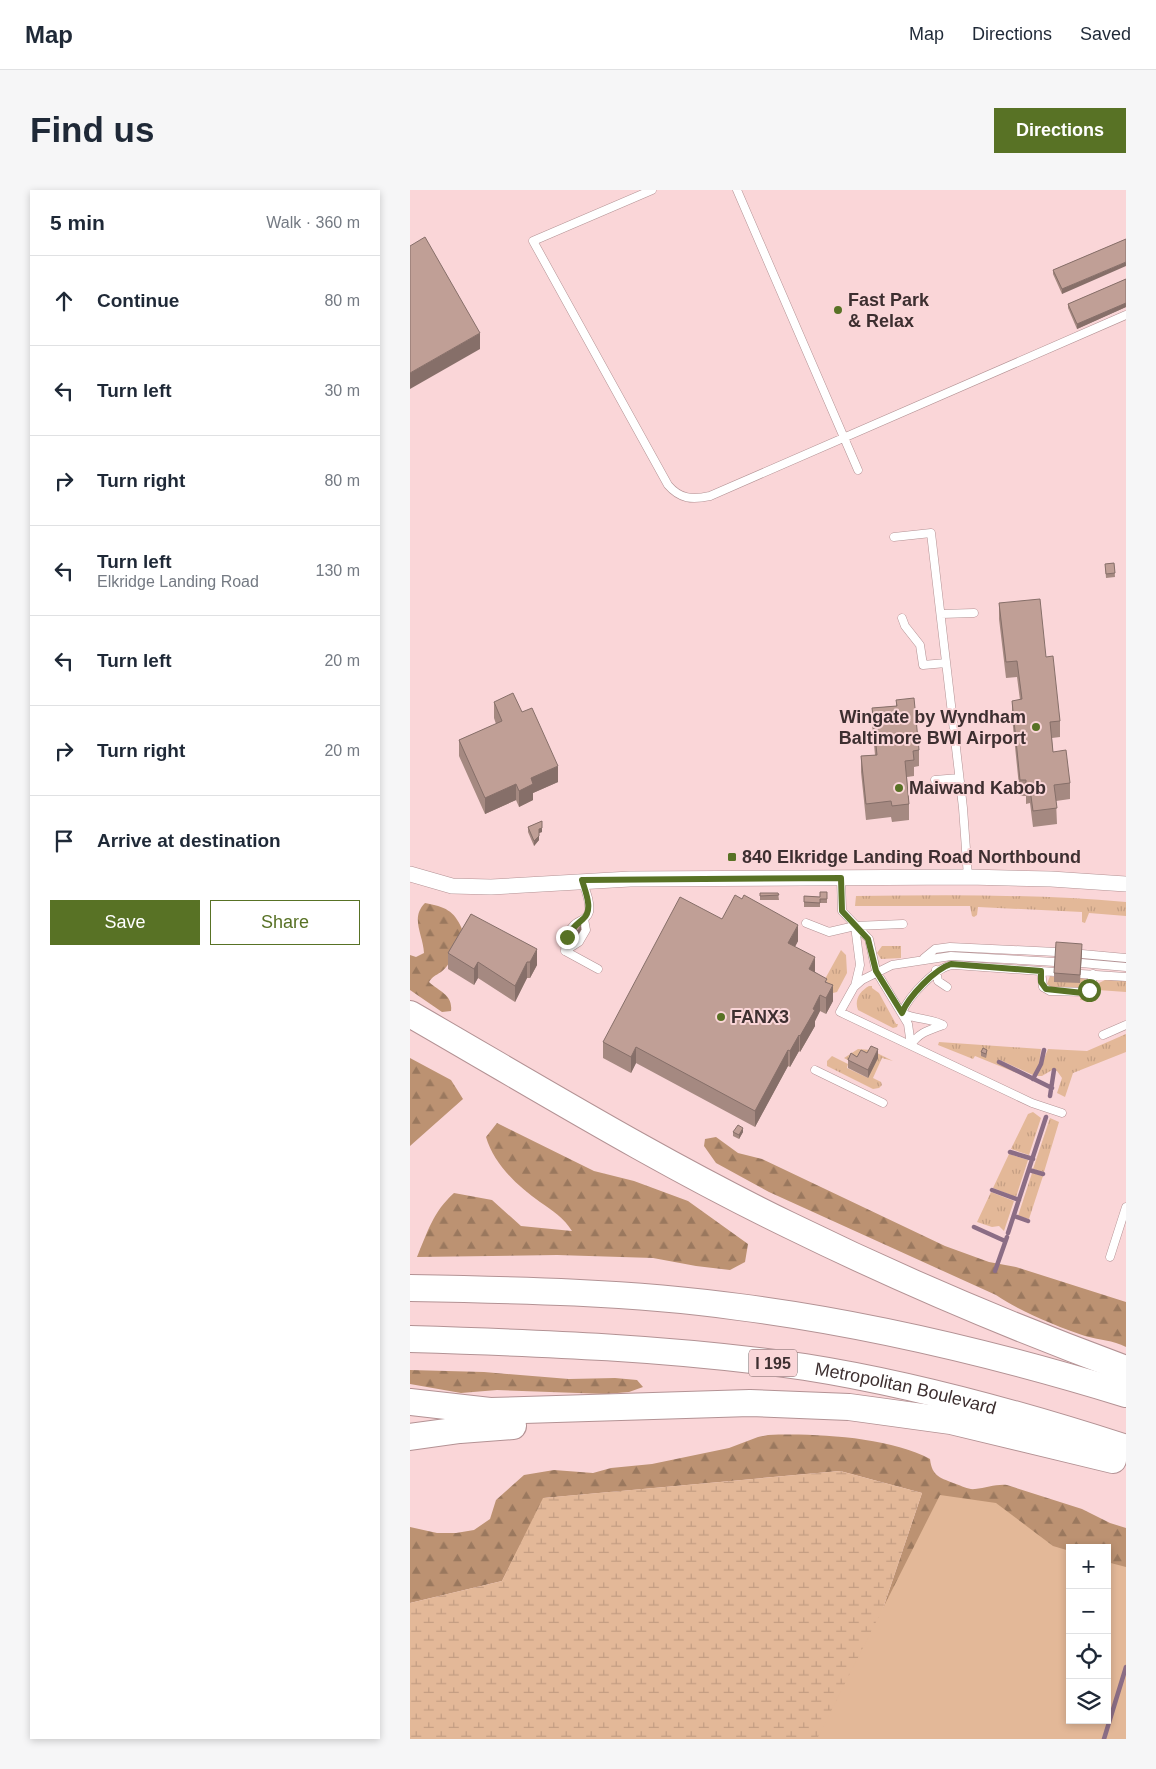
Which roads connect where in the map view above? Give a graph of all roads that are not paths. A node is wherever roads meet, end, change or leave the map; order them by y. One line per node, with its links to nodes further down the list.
1 (652, 190): 4 (lane)
2 (737, 190): 4 (lane)
3 (1126, 315): 4 (lane)
4 (844, 438): 5 (lane)
5 (858, 470)
6 (894, 537): 8 (lane)
7 (974, 613): 8 (lane)
8 (941, 614): 10 (lane)
9 (902, 618): 10 (lane)
10 (946, 663): 11 (lane)
11 (960, 778): 12 (lane); 14 (lane)
12 (934, 780)
13 (410, 874): 16 (street)
14 (968, 877): 15 (street); 17 (street)
15 (841, 878): 16 (street); 21 (lane)
16 (582, 880): 18 (lane)
17 (1126, 884)
18 (584, 919): 22 (lane); 22 (lane)
19 (806, 923): 21 (lane)
20 (903, 924): 21 (lane)
21 (855, 926): 32 (lane); 38 (lane)
22 (565, 951): 30 (lane)
23 (1056, 952): 25 (lane)
24 (1082, 954): 26 (lane)
25 (924, 958): 27 (lane); 32 (lane)
26 (1126, 958)
27 (1055, 962)
28 (1081, 963): 29 (lane)
29 (1126, 967)
30 (598, 969)
31 (936, 970): 33 (lane); 39 (lane); 40 (lane)
32 (876, 971): 38 (lane); 40 (lane)
33 (1041, 971): 34 (lane); 36 (lane)
34 (1055, 972)
35 (1081, 974): 36 (lane)
36 (1093, 974): 37 (lane)
37 (1126, 977)
38 (854, 987): 44 (lane)
39 (947, 987)
40 (902, 1013): 44 (lane); 44 (lane)
41 (410, 1014): 52 (highway)
42 (1126, 1025): 43 (lane)
43 (1103, 1035)
44 (911, 1045): 47 (lane)
45 (815, 1070): 46 (lane)
46 (883, 1103)
47 (1062, 1113)
48 (1126, 1207): 49 (lane)
49 (1110, 1257)
50 (410, 1288): 53 (highway)
51 (410, 1339): 57 (highway, Metropolitan Boulevard / I 195)
52 (1126, 1369)
53 (1126, 1394)
54 (410, 1402): 55 (highway)
55 (645, 1408): 56 (highway); 58 (highway)
56 (410, 1438)
57 (1126, 1448)
58 (1126, 1463)

